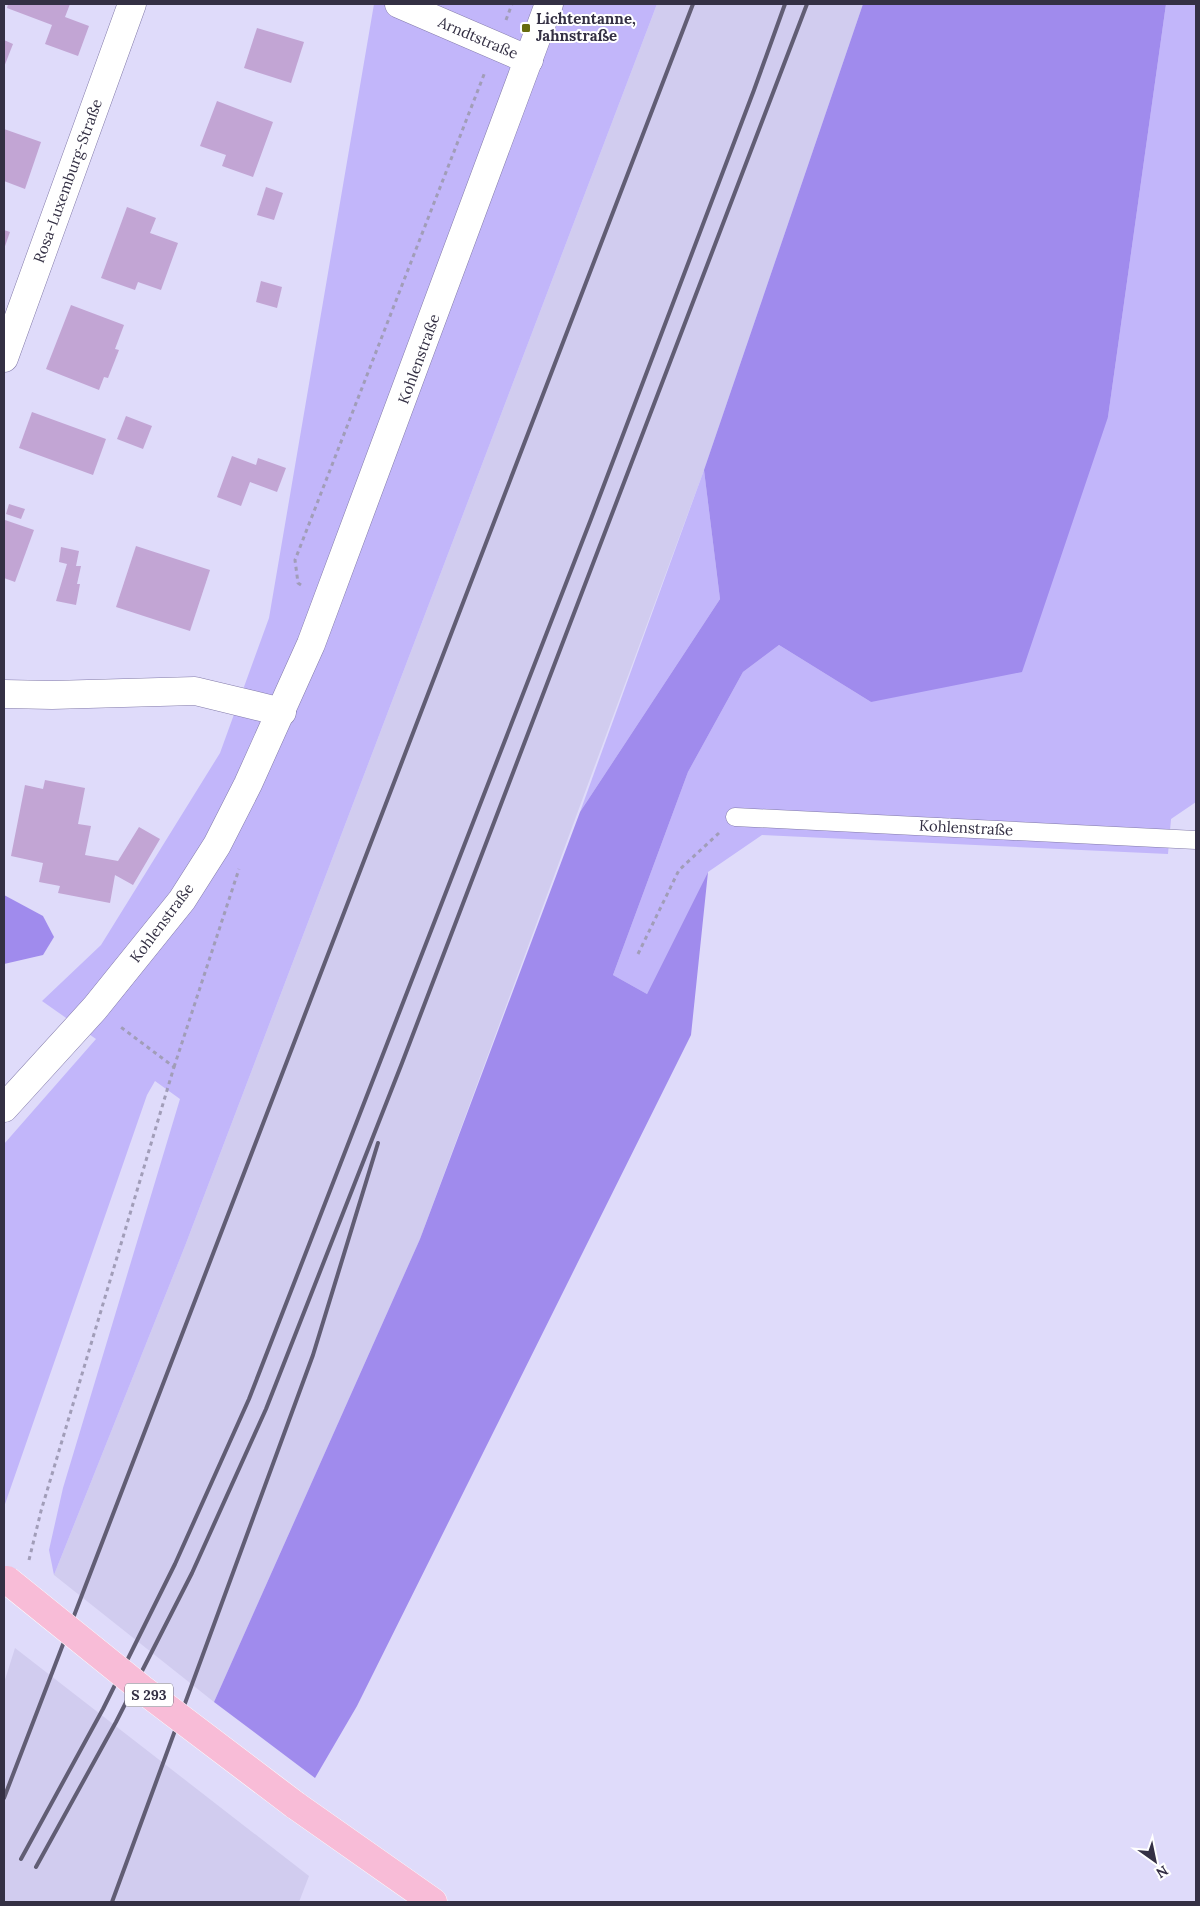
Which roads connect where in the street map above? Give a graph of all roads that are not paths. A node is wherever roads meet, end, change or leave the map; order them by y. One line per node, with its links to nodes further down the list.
1 (132, 4): 5 (street, Rosa-Luxemburg-Straße)
2 (400, 4): 4 (street, Arndtstraße)
3 (549, 4): 4 (street, Kohlenstraße)
4 (529, 60): 7 (street, Kohlenstraße)
5 (4, 358)
6 (4, 694): 7 (street)
7 (282, 712): 10 (street, Kohlenstraße)
8 (735, 817): 9 (lane, Kohlenstraße)
9 (1196, 840)
10 (4, 1108)
11 (13, 1574): 12 (main road, S 293, bridge)
12 (433, 1902)

